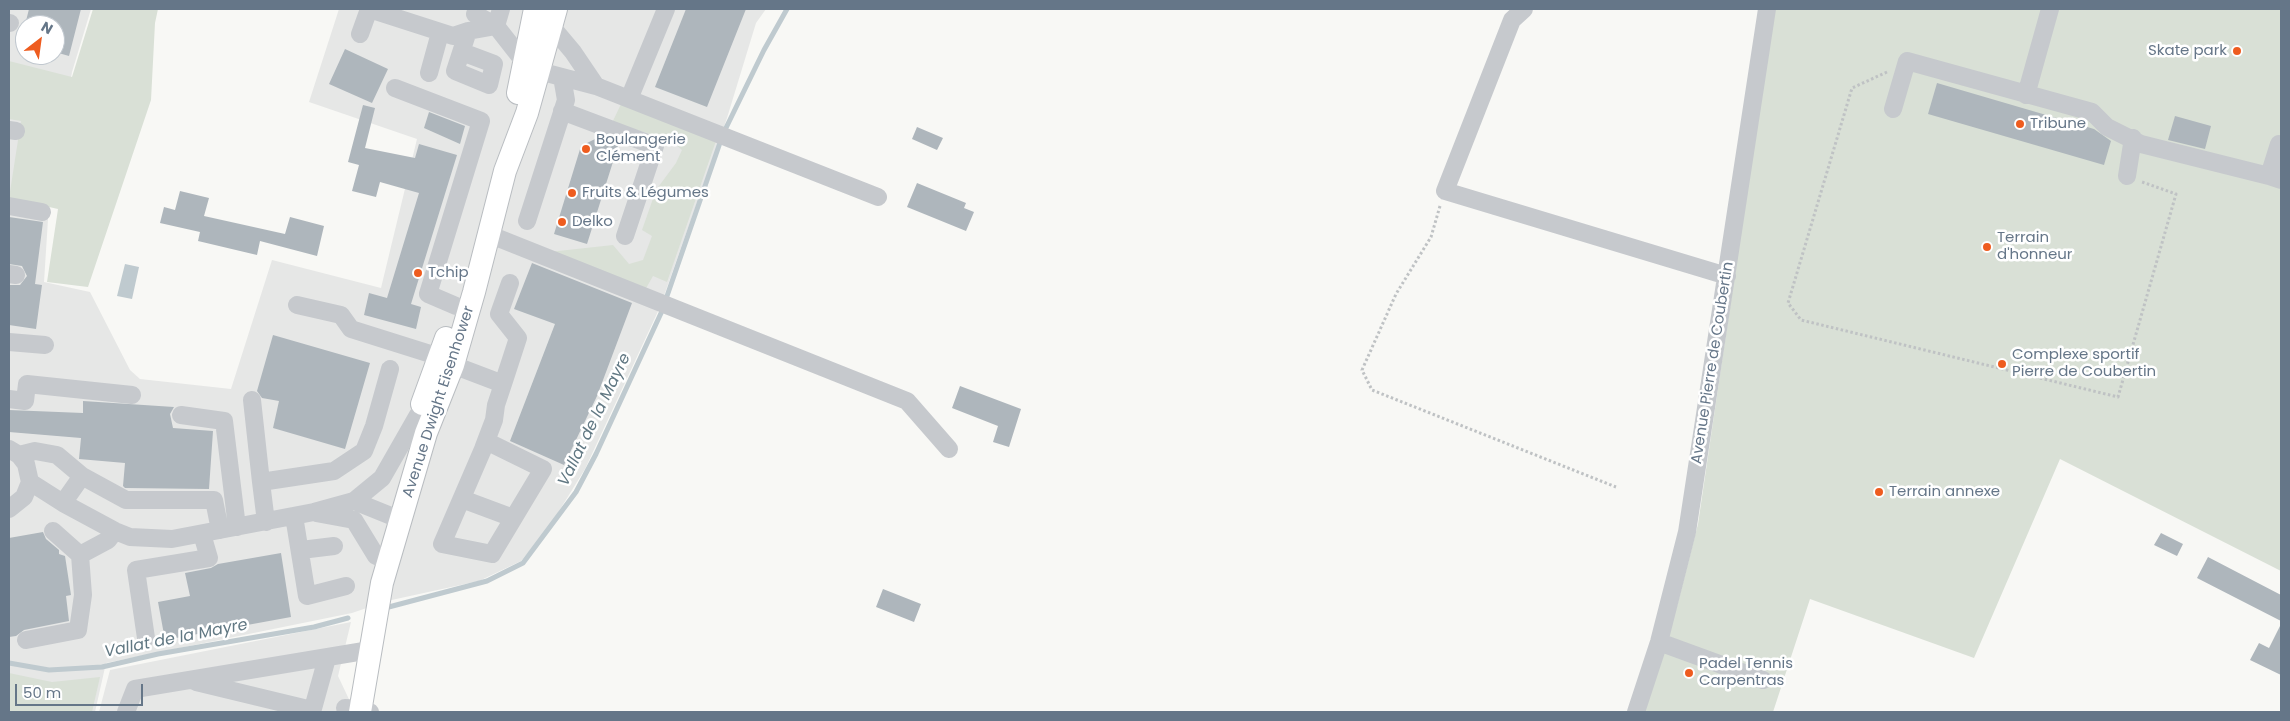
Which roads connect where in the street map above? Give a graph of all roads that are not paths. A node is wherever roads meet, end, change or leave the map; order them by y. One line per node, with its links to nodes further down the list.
1 (369, 9): 12 (street); 13 (street)
2 (477, 9): 10 (street)
3 (501, 9): 10 (street)
4 (535, 9): 15 (main road, Avenue Dwight Eisenhower)
5 (666, 9): 21 (street)
6 (1524, 9): 34 (street)
7 (1767, 9): 34 (street, Avenue Pierre de Coubertin)
8 (2050, 9): 20 (street)
9 (554, 18): 15 (main road, Avenue Dwight Eisenhower); 18 (street)
10 (496, 26): 11 (street); 15 (street)
11 (468, 30): 12 (street); 14 (street)
12 (440, 32): 16 (street)
13 (360, 34)
14 (462, 52)
15 (532, 67): 17 (street); 32 (main road, Avenue Dwight Eisenhower); 37 (main road, Avenue Dwight Eisenhower)
16 (429, 73)
17 (562, 77): 18 (street); 23 (street)
18 (596, 86): 21 (street)
19 (394, 88): 37 (street)
20 (2026, 95): 22 (street); 24 (street)
21 (629, 99): 28 (street)
22 (1893, 108)
23 (562, 112): 31 (street); 33 (street)
24 (2133, 138): 26 (street); 27 (street)
25 (2279, 144): 27 (street)
26 (2127, 176)
27 (2275, 178)
28 (878, 197)
29 (9, 206): 30 (street)
30 (42, 212)
31 (526, 221)
32 (488, 234): 40 (main road, Avenue Dwight Eisenhower); 49 (street)
33 (625, 236)
34 (1726, 276): 76 (street, Avenue Pierre de Coubertin)
35 (510, 283): 42 (street)
36 (298, 305): 40 (street)
37 (456, 306): 40 (main road, Avenue Dwight Eisenhower)
38 (9, 342): 39 (street)
39 (45, 345)
40 (446, 361): 42 (street); 47 (main road, Avenue Dwight Eisenhower)
41 (390, 369): 53 (street)
42 (504, 384): 48 (street)
43 (132, 395): 44 (street)
44 (9, 400)
45 (252, 400): 53 (street)
46 (181, 415): 64 (street)
47 (422, 424): 55 (street); 60 (main road, Avenue Dwight Eisenhower); 72 (street)
48 (486, 441): 54 (street); 61 (street)
49 (949, 449)
50 (14, 452): 51 (street); 52 (street)
51 (82, 476): 56 (street); 64 (street)
52 (30, 482): 56 (street); 57 (street)
53 (262, 482): 63 (street)
54 (462, 499): 61 (street); 61 (street)
55 (354, 501): 58 (street); 60 (street)
56 (63, 503): 65 (street)
57 (9, 509)
58 (314, 512): 59 (street); 62 (street)
59 (294, 516): 63 (street); 69 (street)
60 (395, 518): 62 (street); 71 (main road, Avenue Dwight Eisenhower); 72 (main road, Avenue Dwight Eisenhower)
61 (513, 518)
62 (354, 520): 71 (street)
63 (266, 522): 64 (street)
64 (228, 529): 67 (street)
65 (114, 531): 67 (street); 70 (street)
66 (53, 532): 70 (street)
67 (202, 534): 74 (street)
68 (334, 546): 69 (street)
69 (301, 550): 73 (street)
70 (80, 555): 75 (street)
71 (376, 556): 77 (main road, Avenue Dwight Eisenhower)
72 (382, 583): 77 (main road, Avenue Dwight Eisenhower)
73 (346, 586)
74 (146, 638)
75 (26, 640)
76 (1659, 642): 80 (street); 84 (street, Avenue Pierre de Coubertin)
77 (362, 652): 78 (street); 82 (main road, Avenue Dwight Eisenhower)
78 (327, 658): 79 (street); 81 (street)
79 (188, 680): 81 (street); 83 (street)
80 (1763, 680)
81 (312, 711)
82 (356, 711)
83 (126, 712)
84 (1636, 712)

